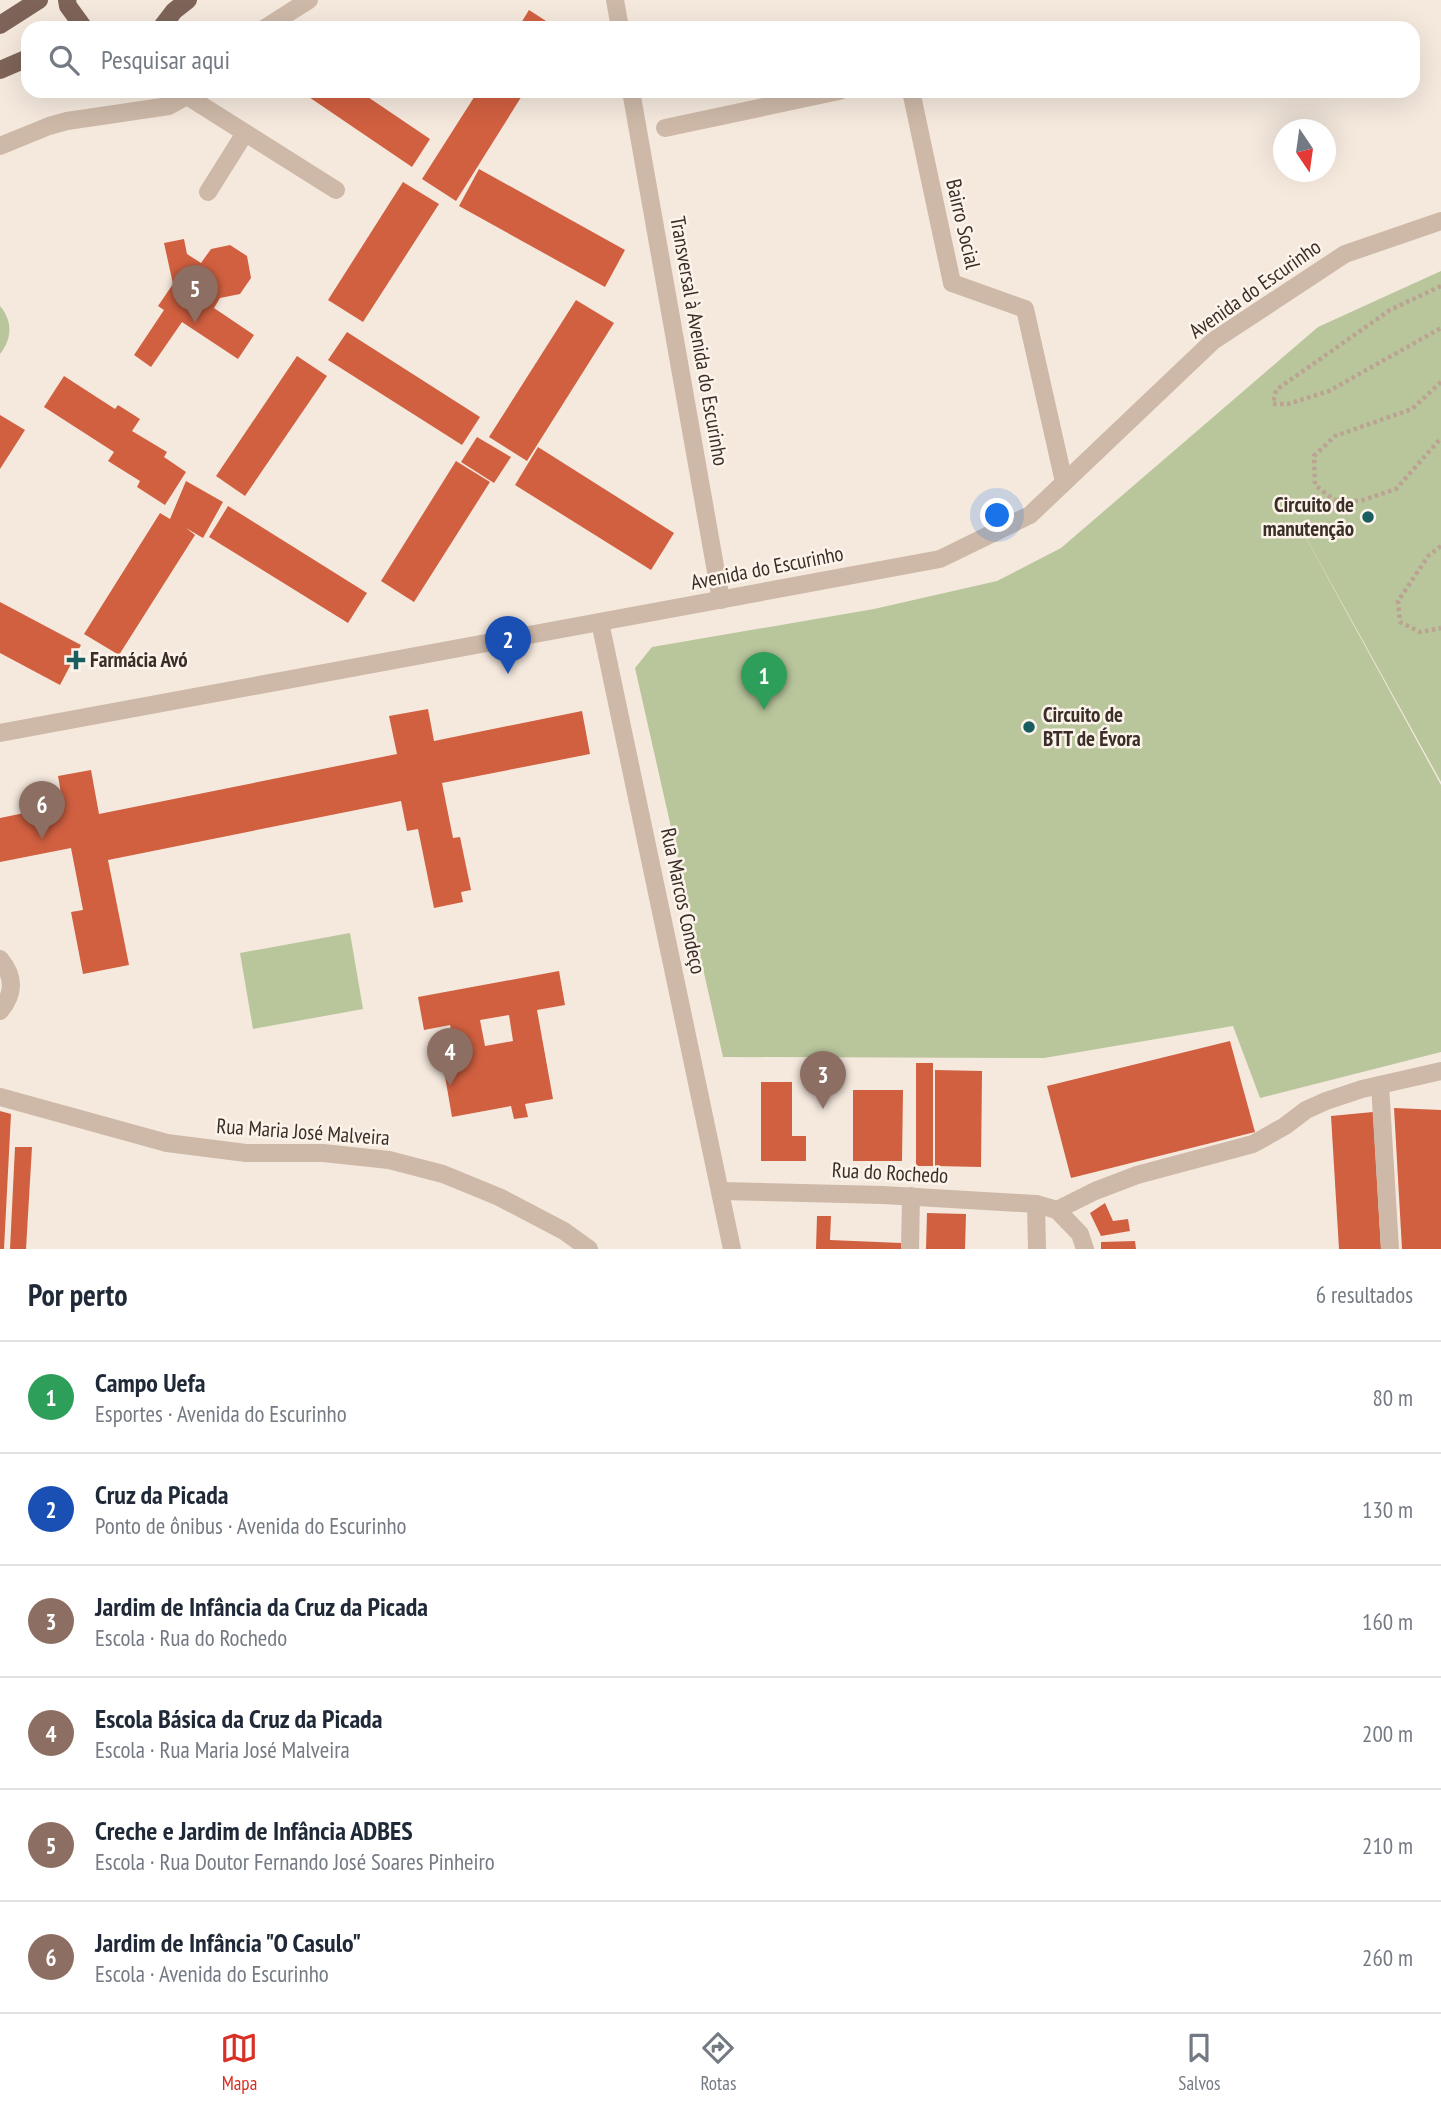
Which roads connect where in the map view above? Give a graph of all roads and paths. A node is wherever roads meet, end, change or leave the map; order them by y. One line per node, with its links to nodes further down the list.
1 (39, 0): 10 (main road)
2 (67, 0): 6 (main road)
3 (309, 0): 8 (street)
4 (615, 0): 9 (street)
5 (180, 4): 7 (main road)
6 (79, 21)
7 (167, 21)
8 (276, 21)
9 (619, 21)
10 (0, 25)
11 (21, 61): 12 (main road)
12 (0, 70)
13 (184, 98): 20 (street)
14 (197, 98): 19 (street)
15 (632, 98): 30 (street, Transversal à Avenida do Escurinho)
16 (806, 98): 18 (street)
17 (912, 98): 28 (street, Bairro Social)
18 (665, 128)
19 (245, 133): 21 (street); 22 (street)
20 (0, 146)
21 (337, 190)
22 (208, 192)
23 (1441, 221): 28 (street, Avenida do Escurinho)
24 (1441, 286): 25 (path)
25 (1441, 328)
26 (1441, 382): 27 (path)
27 (1441, 438)
28 (1064, 482): 30 (street, Avenida do Escurinho)
29 (1441, 546): 32 (path)
30 (721, 600): 31 (street, Avenida do Escurinho)
31 (600, 622): 33 (street, Avenida do Escurinho); 39 (street, Rua Marcos Condeço)
32 (1441, 628)
33 (0, 733)
34 (0, 959): 35 (street)
35 (0, 1011)
36 (1441, 1071): 37 (street)
37 (1371, 1087): 42 (street); 48 (street)
38 (0, 1097): 43 (street, Rua Maria José Malveira)
39 (720, 1191): 40 (street, Rua do Rochedo); 44 (street, Rua Marcos Condeço)
40 (911, 1196): 41 (street, Rua do Rochedo); 45 (street)
41 (1036, 1204): 42 (street, Rua do Rochedo); 46 (street)
42 (1058, 1210): 47 (street)
43 (589, 1249)
44 (732, 1249)
45 (910, 1249)
46 (1037, 1249)
47 (1085, 1249)
48 (1390, 1249)

